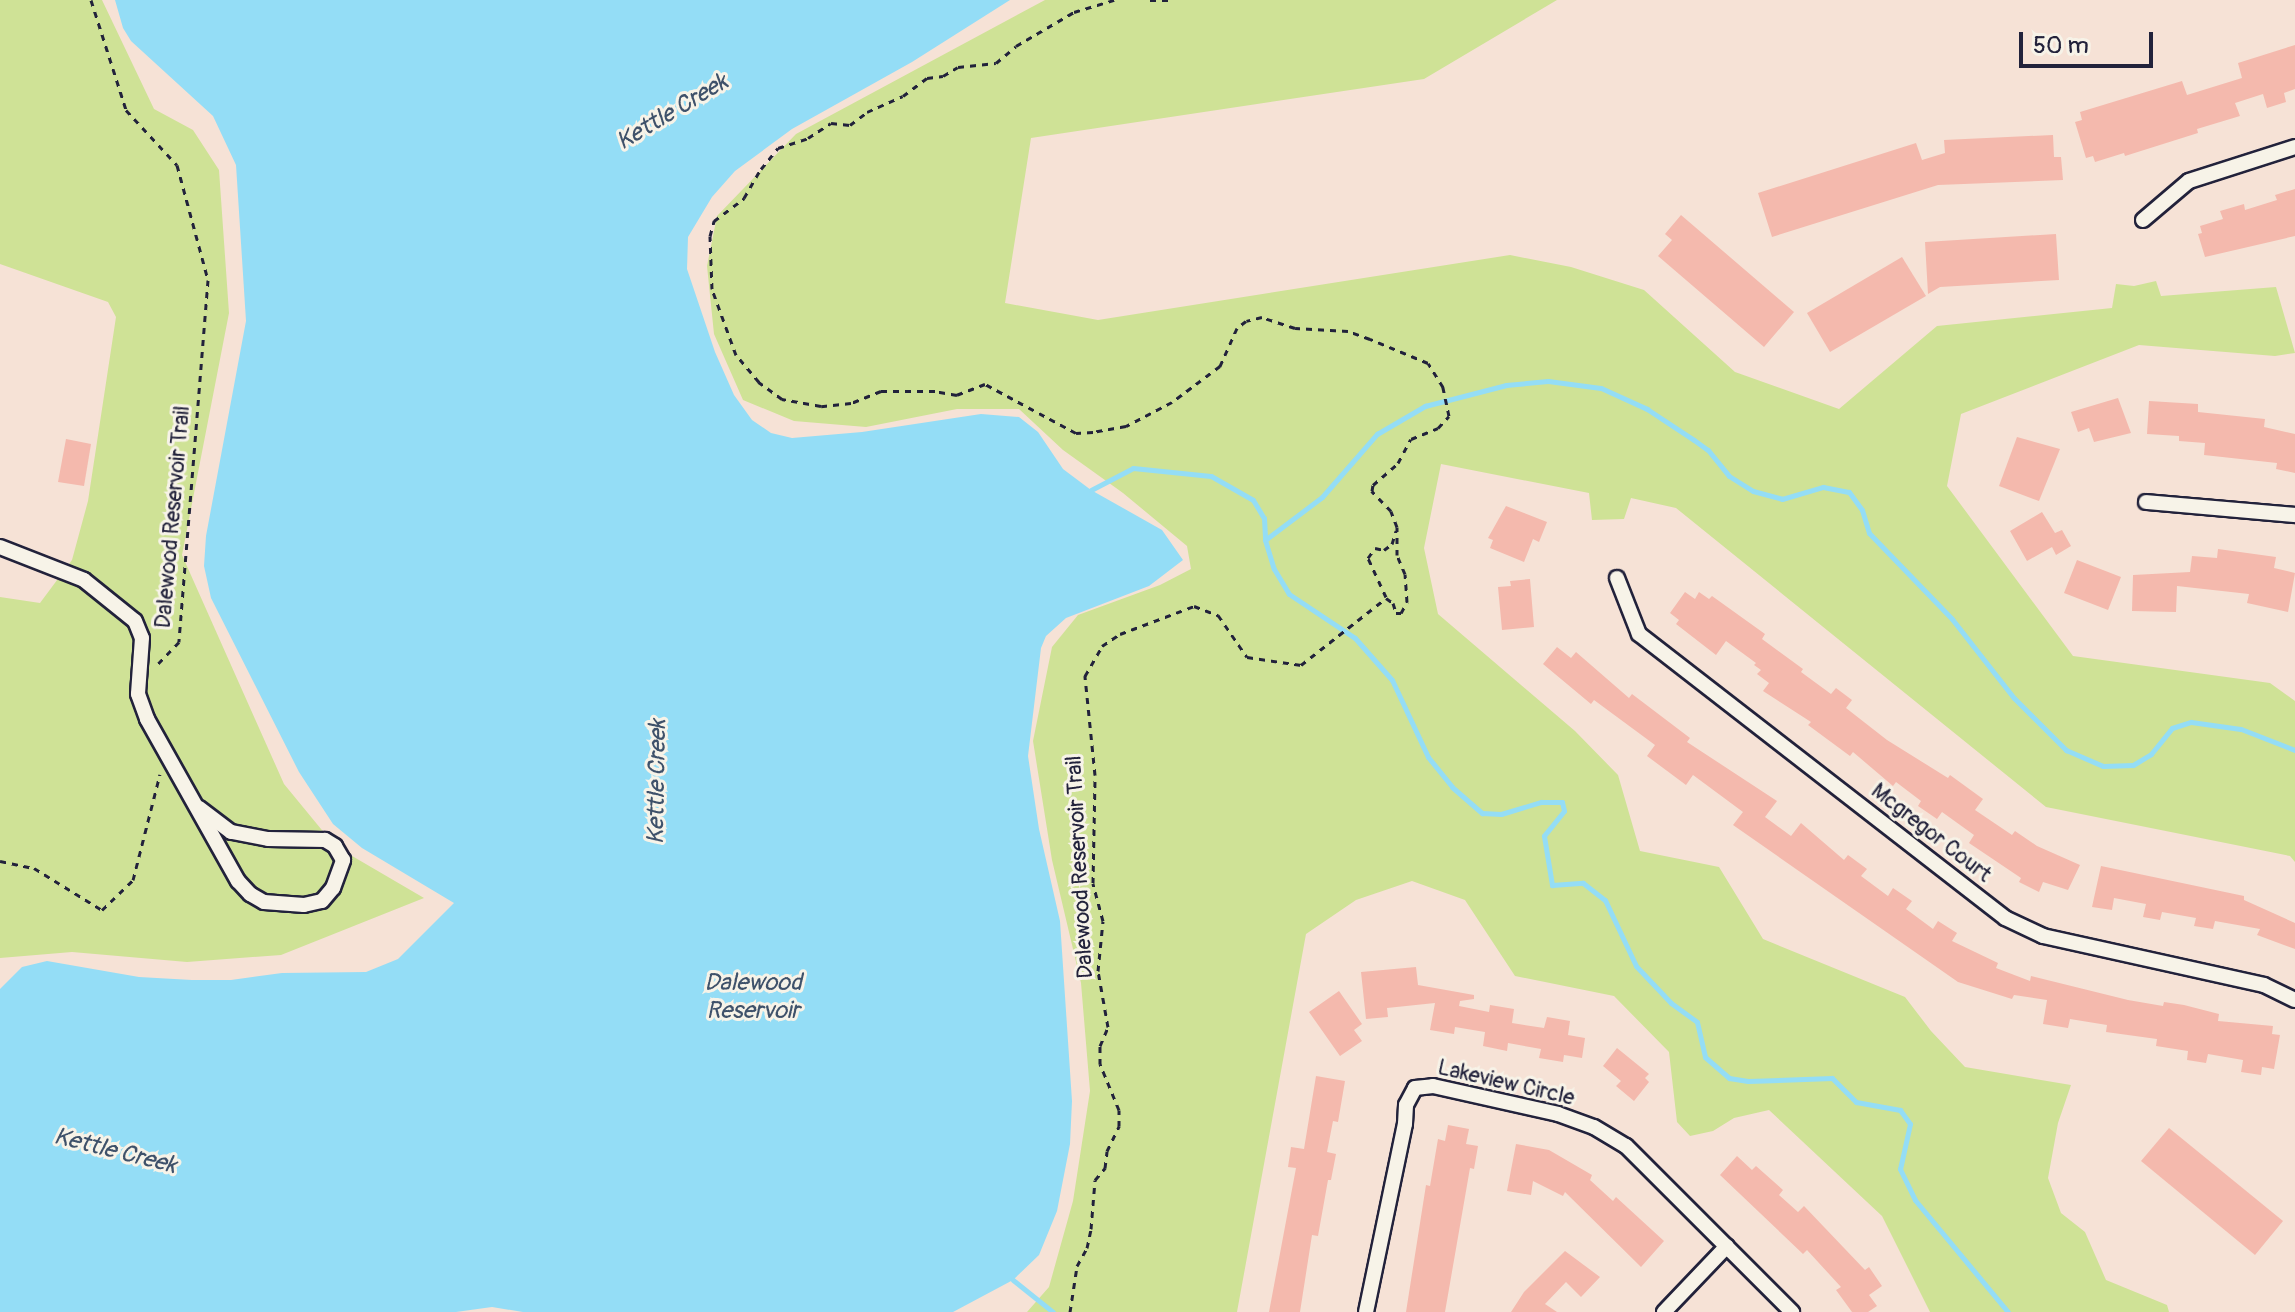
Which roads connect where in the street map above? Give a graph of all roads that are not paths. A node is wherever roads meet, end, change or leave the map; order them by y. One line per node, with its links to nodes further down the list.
1 (2295, 147): 2 (street)
2 (2143, 220)
3 (2146, 502): 4 (street)
4 (2295, 515)
5 (0, 547): 7 (street)
6 (1617, 578): 8 (street, Mcgregor Court)
7 (199, 808): 7 (street)
8 (2295, 1000)
9 (1727, 1246): 10 (street, Lakeview Circle); 11 (street); 12 (street, Lakeview Circle)
10 (1366, 1312)
11 (1664, 1312)
12 (1792, 1312)

